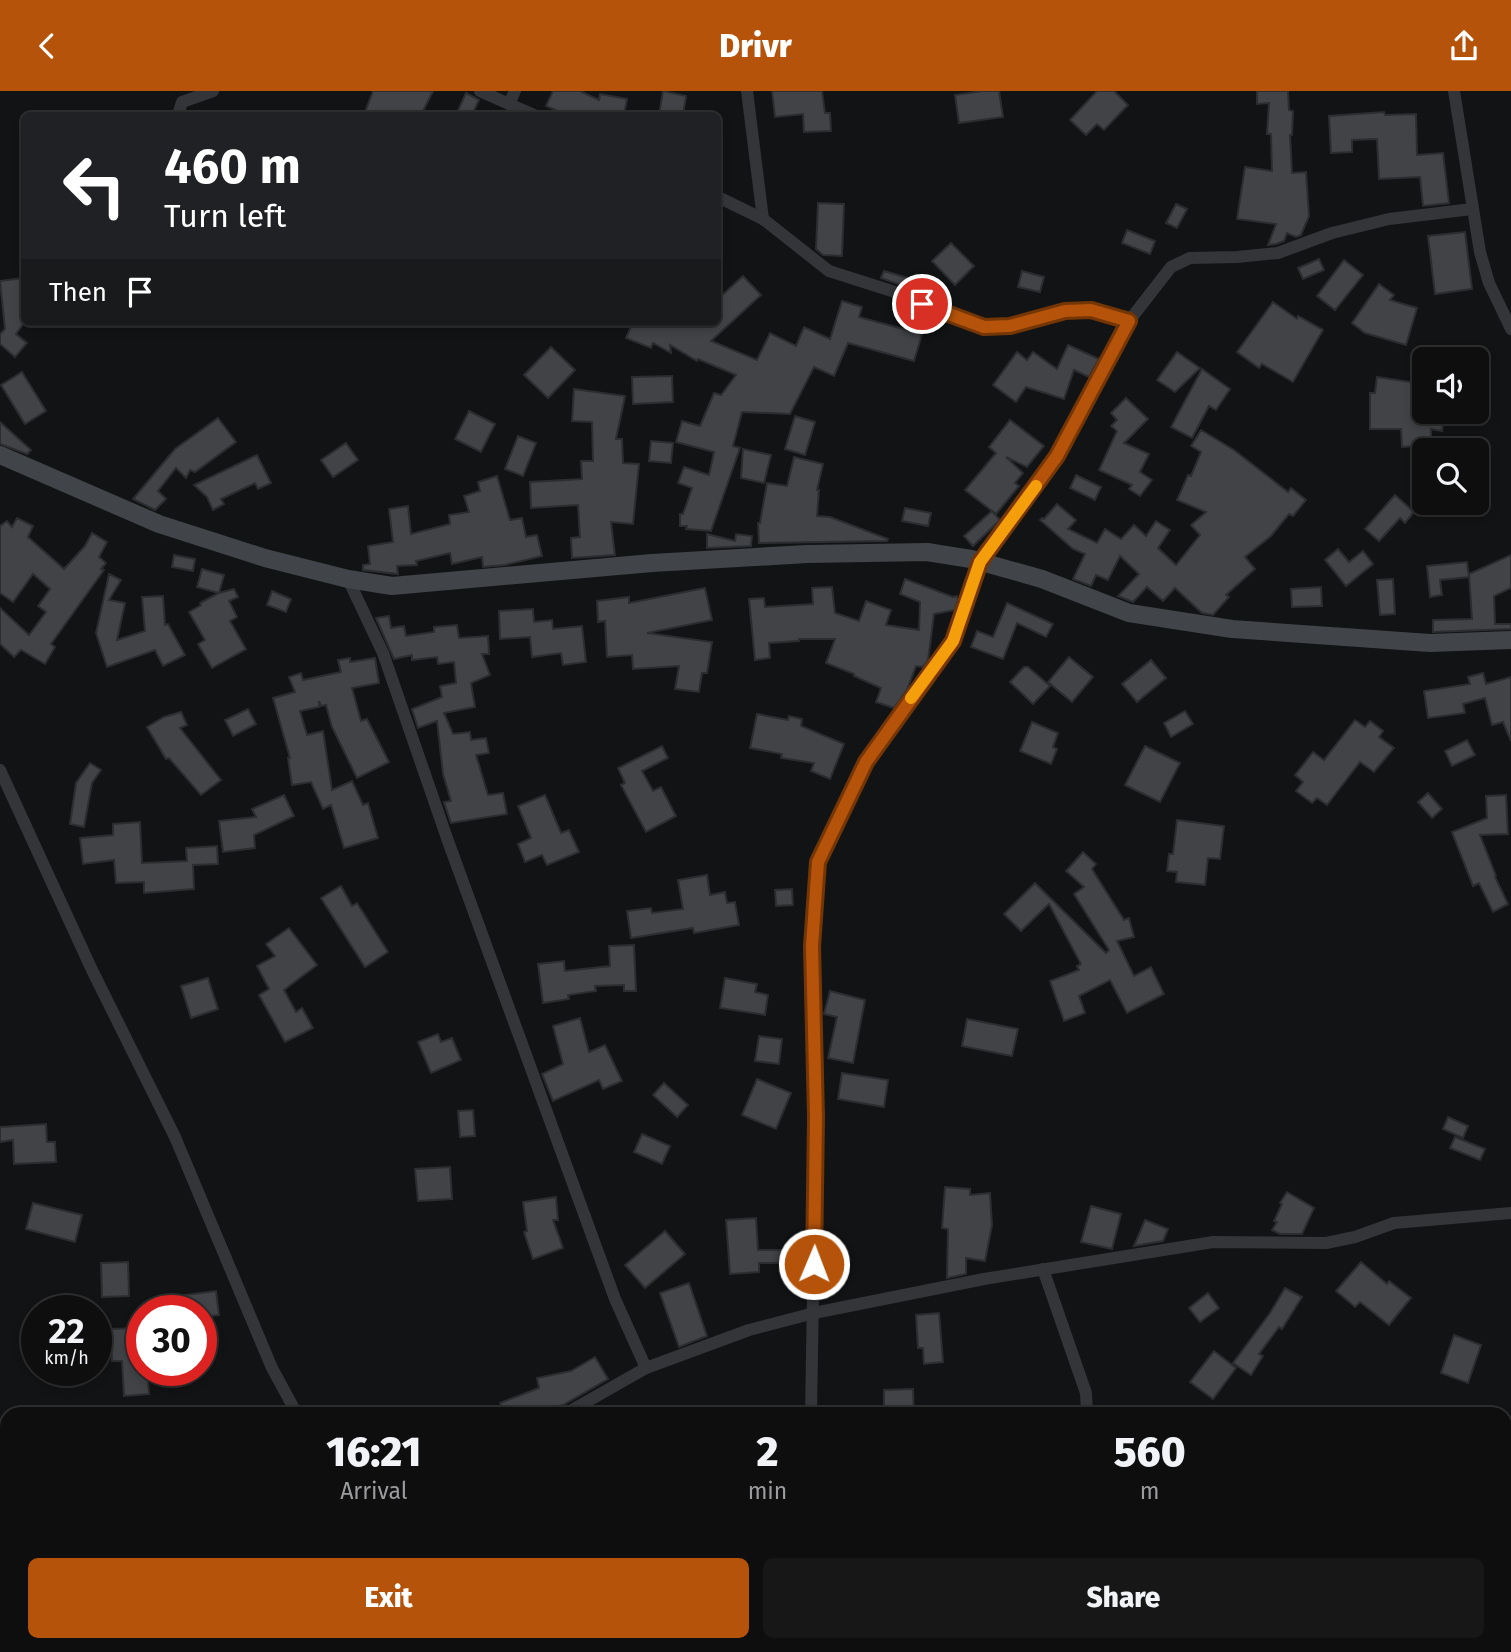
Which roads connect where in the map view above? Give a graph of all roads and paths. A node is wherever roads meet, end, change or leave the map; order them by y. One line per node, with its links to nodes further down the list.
1 (214, 91): 7 (street)
2 (480, 91): 6 (street)
3 (515, 91): 6 (street)
4 (747, 91): 11 (street)
5 (1454, 91): 10 (street)
6 (509, 104): 8 (street)
7 (179, 112)
8 (527, 112)
9 (721, 198): 11 (street)
10 (1472, 209): 12 (street); 13 (street)
11 (763, 219): 12 (street)
12 (1129, 321): 15 (street)
13 (1511, 329)
14 (0, 455): 16 (street)
15 (980, 562): 16 (street); 17 (street); 21 (street)
16 (348, 579): 22 (street)
17 (1511, 640)
18 (0, 770): 23 (street)
19 (1511, 1213): 20 (street)
20 (1043, 1269): 21 (street); 26 (street)
21 (814, 1313): 22 (street); 25 (street)
22 (646, 1368): 24 (street)
23 (294, 1407)
24 (577, 1407)
25 (811, 1407)
26 (1087, 1407)

